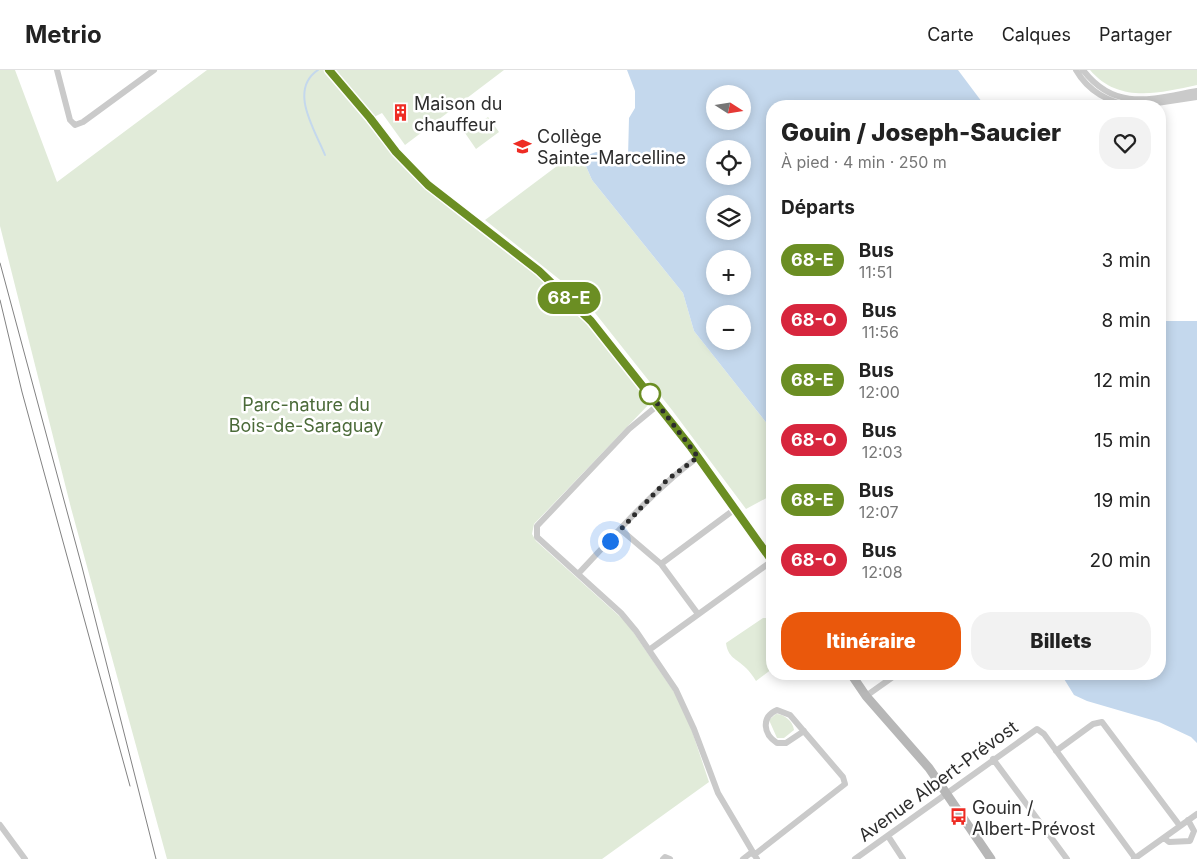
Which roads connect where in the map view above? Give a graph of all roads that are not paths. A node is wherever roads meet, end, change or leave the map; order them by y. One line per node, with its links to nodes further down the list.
1 (57, 70): 2 (street)
2 (154, 70)
3 (329, 70): 10 (street)
4 (1076, 70): 8 (street)
5 (1083, 70): 6 (street)
6 (1197, 91)
7 (1197, 97): 9 (street)
8 (1110, 100)
9 (1166, 102)
10 (658, 405): 11 (street); 17 (street)
11 (698, 457): 12 (street); 13 (street)
12 (736, 509): 14 (street); 15 (street)
13 (620, 530): 15 (street); 17 (street)
14 (766, 552)
15 (661, 564): 18 (street)
16 (766, 565): 18 (street)
17 (578, 574): 19 (street)
18 (698, 614): 19 (street)
19 (649, 650): 33 (street)
20 (855, 680): 22 (street)
21 (889, 680): 22 (street)
22 (866, 696): 26 (street)
23 (804, 731): 23 (street); 33 (street)
24 (1056, 751): 25 (street, Avenue Albert-Prévost); 30 (street); 42 (street)
25 (993, 759): 26 (street, Avenue Albert-Prévost); 41 (street)
26 (946, 793): 31 (street, Avenue Albert-Prévost); 40 (street)
27 (1197, 814): 28 (street)
28 (1188, 820): 30 (street); 32 (street)
29 (0, 824): 34 (street)
30 (1180, 826): 32 (street)
31 (888, 836): 38 (street, Avenue Albert-Prévost); 39 (street)
32 (1164, 838): 42 (street)
33 (756, 857): 37 (street)
34 (25, 859)
35 (663, 859): 36 (street)
36 (670, 859)
37 (743, 859)
38 (855, 859)
39 (903, 859)
40 (991, 859)
41 (1067, 859)
42 (1135, 859)

